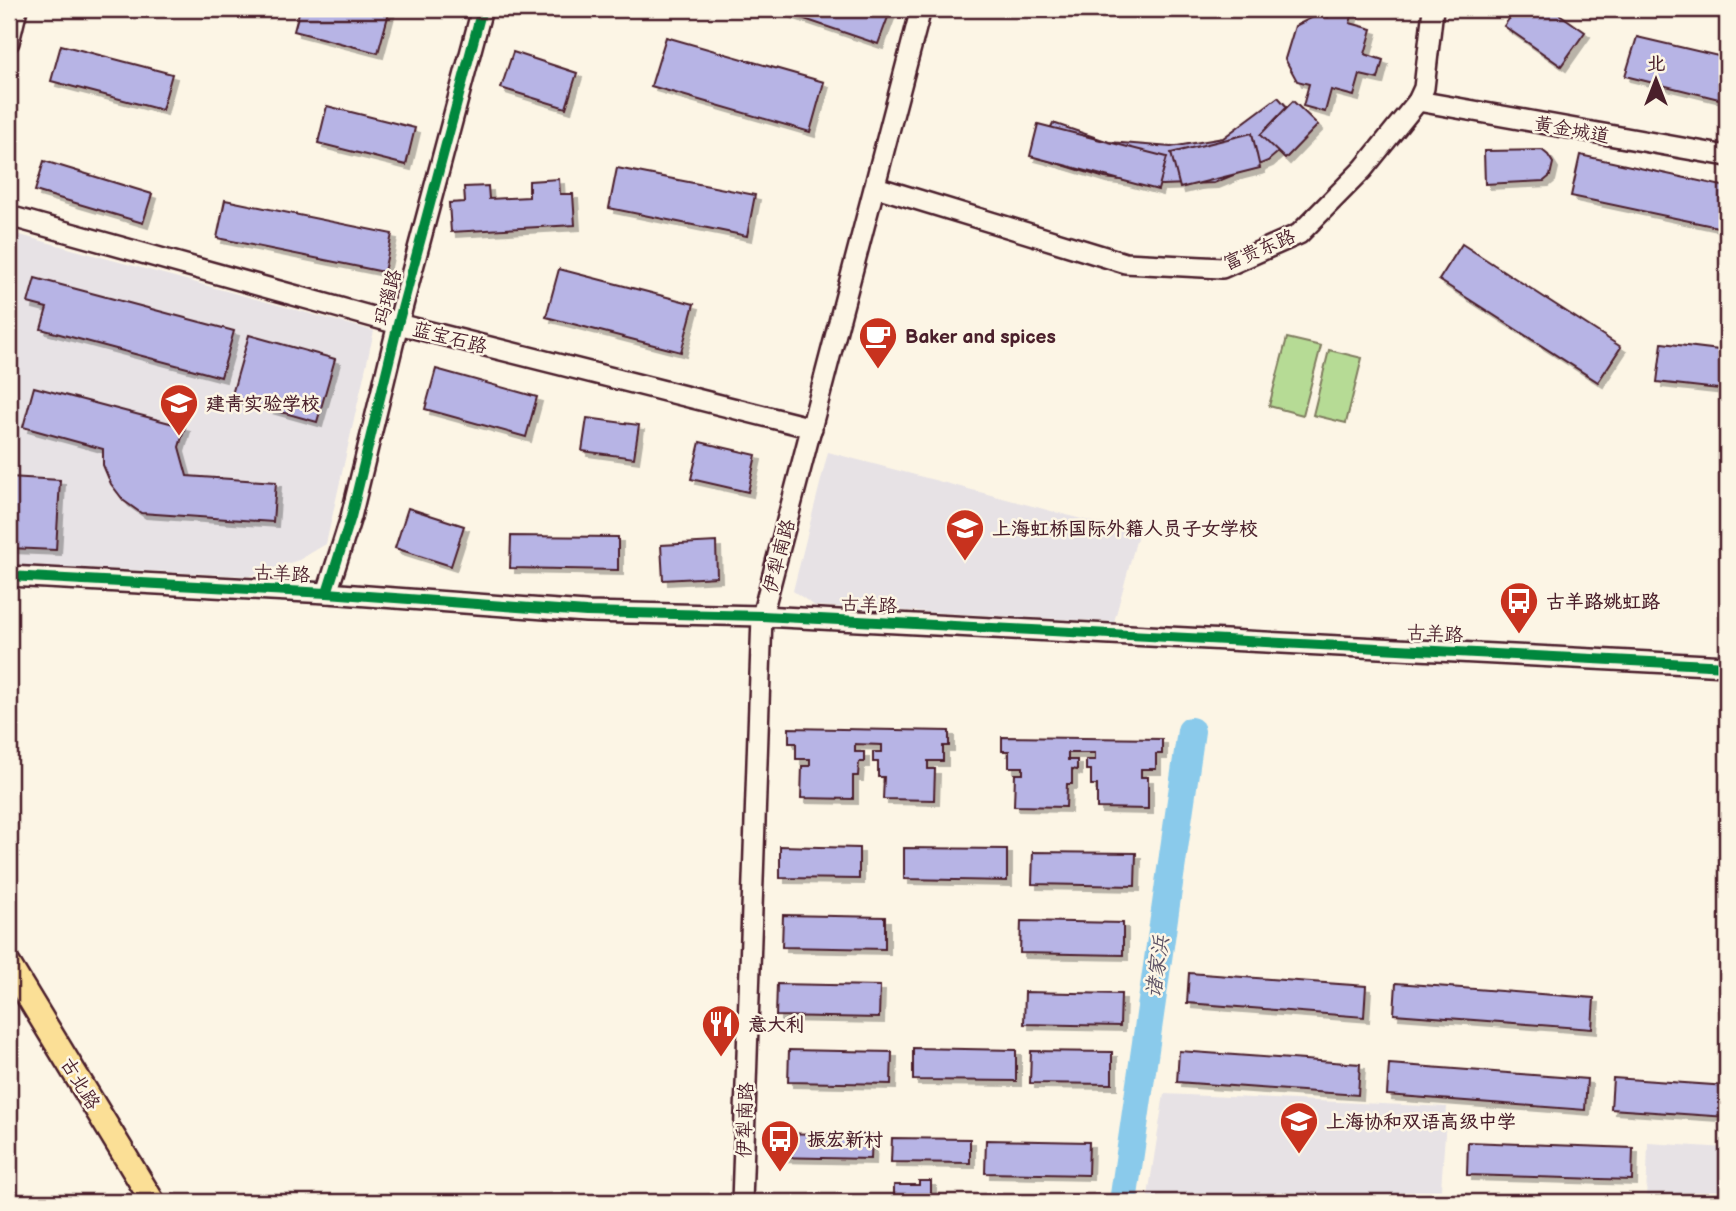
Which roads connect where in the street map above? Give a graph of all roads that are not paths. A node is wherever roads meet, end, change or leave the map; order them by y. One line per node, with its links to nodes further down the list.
1 (17, 9): 5 (street)
2 (482, 9): 10 (street, 玛瑙路)
3 (921, 9): 8 (street, 伊犁南路)
4 (1433, 9): 6 (street, 富贵东路)
5 (9, 42)
6 (1418, 101): 7 (street, 黄金城道); 8 (street, 富贵东路)
7 (1727, 156)
8 (876, 187): 11 (street, 伊犁南路)
9 (9, 216): 10 (street, 蓝宝石路)
10 (398, 324): 11 (street, 蓝宝石路); 13 (street, 玛瑙路)
11 (812, 428): 14 (street, 伊犁南路)
12 (9, 576): 13 (street, 古羊路)
13 (327, 593): 14 (street, 古羊路)
14 (762, 616): 15 (street, 古羊路); 18 (street, 伊犁南路)
15 (1727, 666)
16 (9, 965): 17 (main road, 古北路)
17 (153, 1202)
18 (742, 1202)

